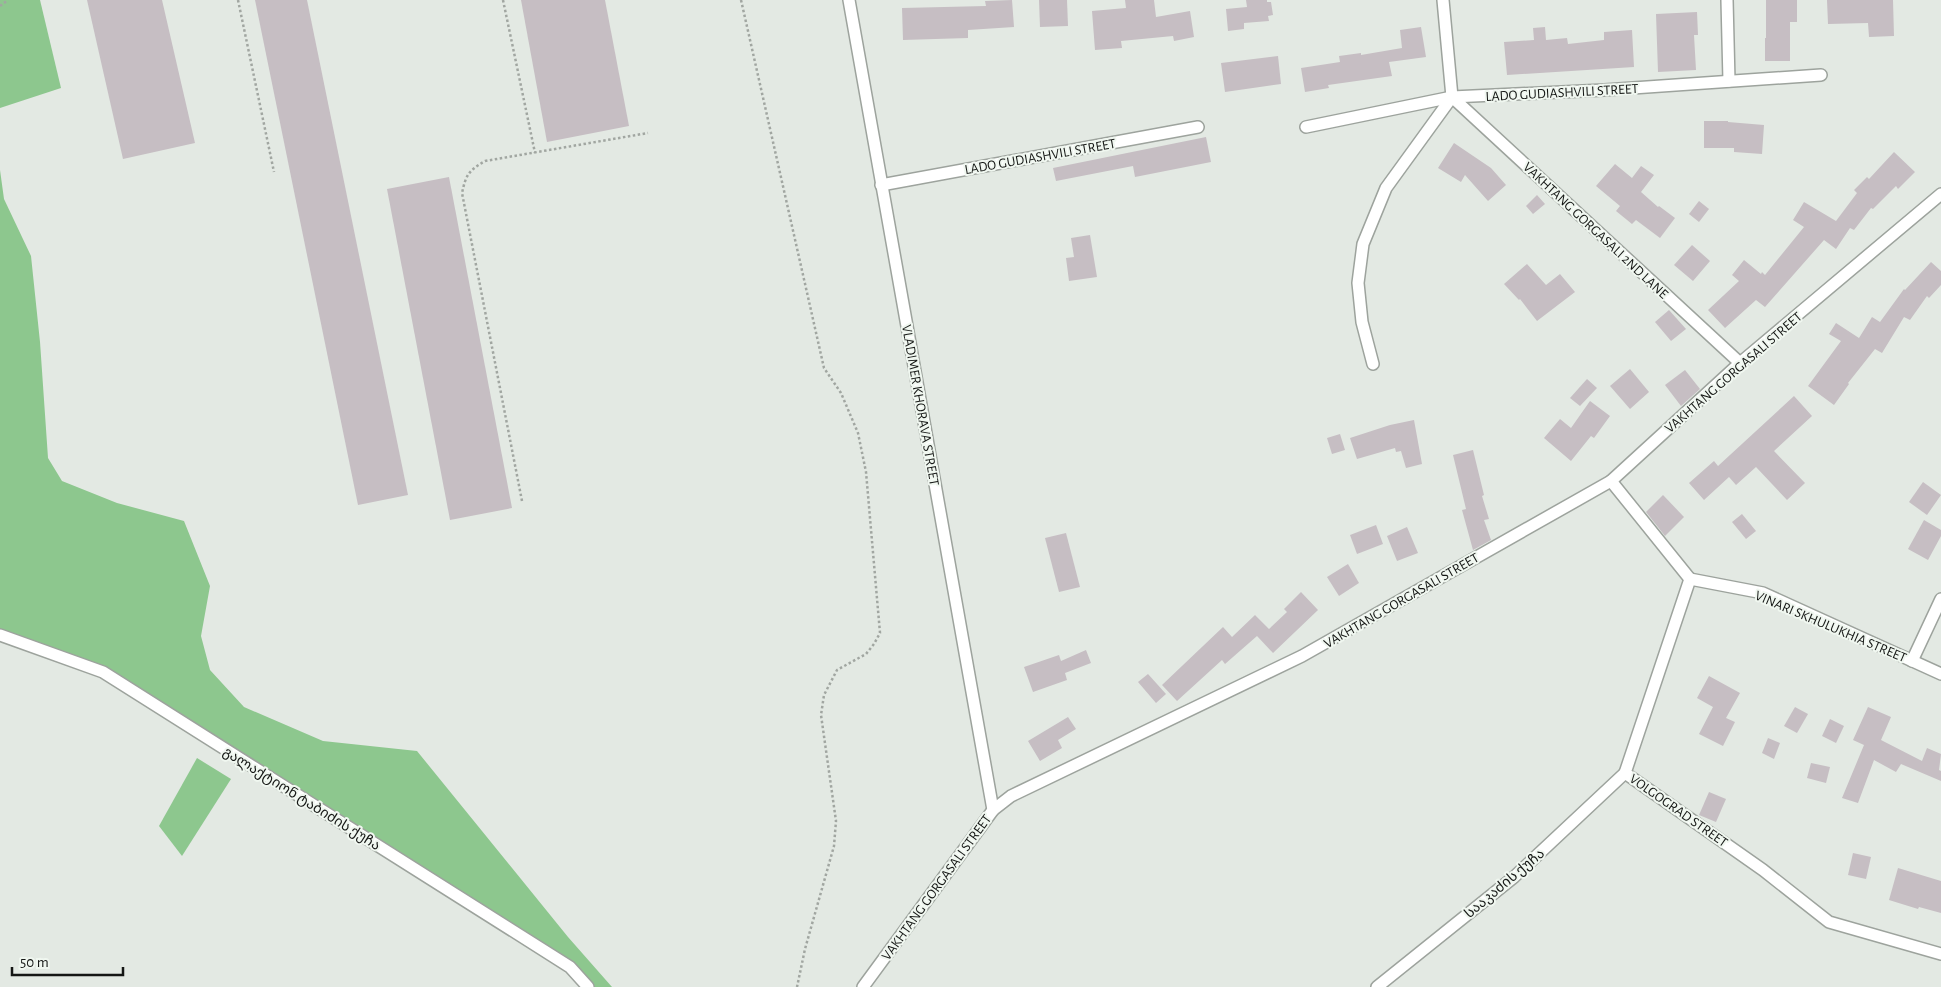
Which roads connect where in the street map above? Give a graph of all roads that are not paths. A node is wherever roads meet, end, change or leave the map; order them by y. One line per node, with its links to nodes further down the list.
1 (850, 0): 9 (street, VLADIMER KHORAVA STREET)
2 (1444, 0): 6 (street)
3 (1727, 0): 5 (street)
4 (1821, 75): 5 (street, LADO GUDIASHVILI STREET)
5 (1729, 81): 6 (street, LADO GUDIASHVILI STREET)
6 (1452, 98): 7 (street, LADO GUDIASHVILI STREET); 11 (street); 12 (street, VAKHTANG GORGASALI 2ND LANE)
7 (1306, 127)
8 (1198, 128): 9 (street, LADO GUDIASHVILI STREET)
9 (881, 185): 20 (street, VLADIMER KHORAVA STREET)
10 (1941, 194): 12 (street, VAKHTANG GORGASALI STREET)
11 (1373, 364)
12 (1740, 364): 13 (street, VAKHTANG GORGASALI STREET)
13 (1611, 481): 14 (street); 20 (street, VAKHTANG GORGASALI STREET)
14 (1690, 579): 17 (street, VINARI SKHULUKHIA STREET); 19 (street, VOLGOGRAD STREET)
15 (1941, 599): 17 (street)
16 (0, 634): 22 (street, გალაქტიონ ტაბიძის ქუჩა)
17 (1912, 661): 18 (street, VINARI SKHULUKHIA STREET)
18 (1941, 674)
19 (1626, 773): 21 (street, VOLGOGRAD STREET); 24 (street, სააკაძის ქუჩა)
20 (993, 810): 23 (street, VAKHTANG GORGASALI STREET)
21 (1941, 954)
22 (588, 987)
23 (863, 987)
24 (1377, 987)

